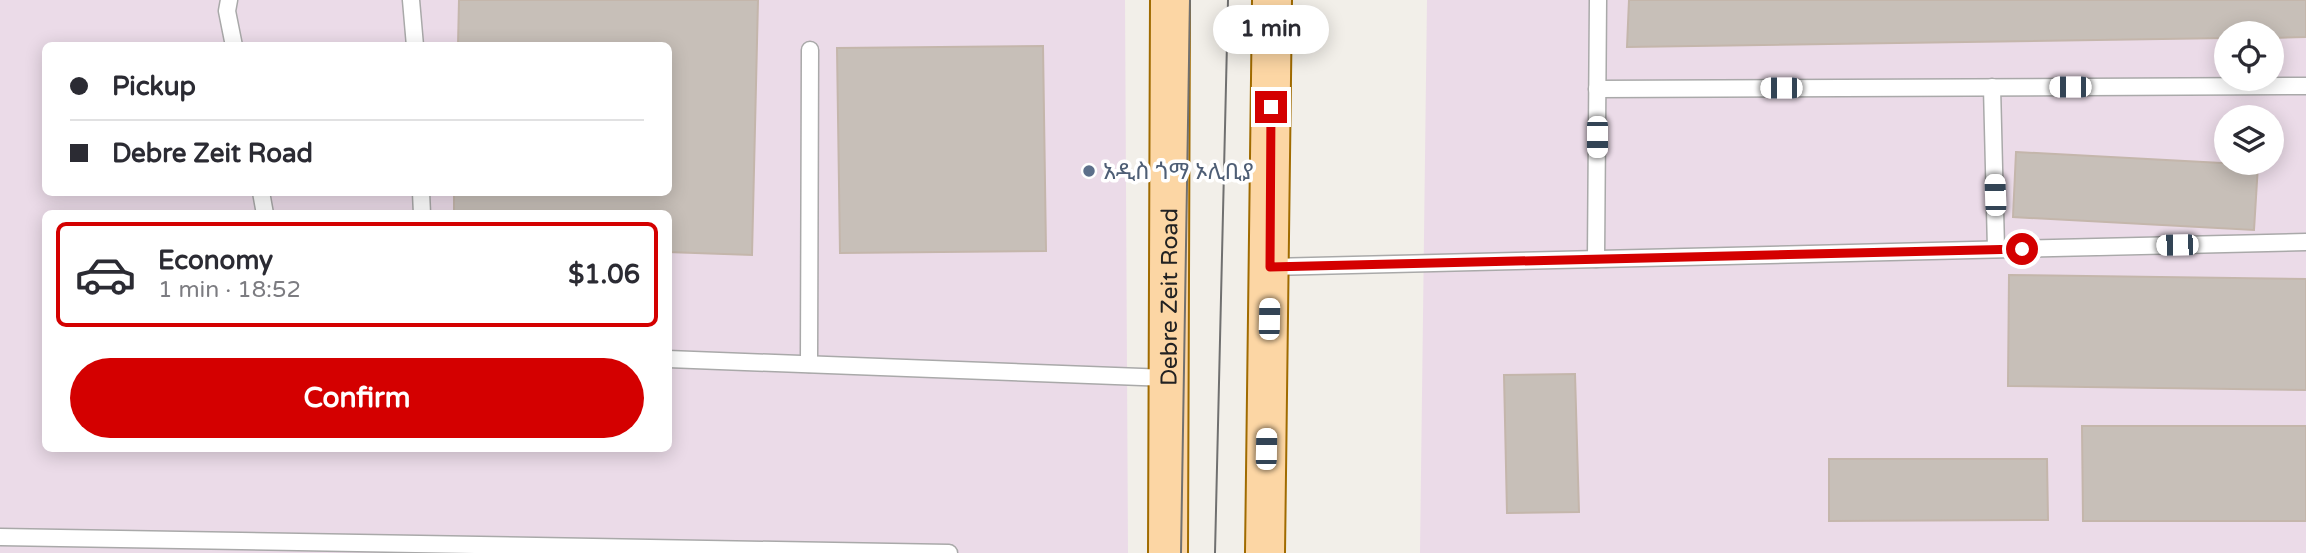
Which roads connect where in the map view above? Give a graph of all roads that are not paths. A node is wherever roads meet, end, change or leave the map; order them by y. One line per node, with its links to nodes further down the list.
1 (229, 0): 6 (lane)
2 (411, 0): 7 (lane)
3 (1170, 0): 18 (main road, Debre Zeit Road)
4 (1272, 0): 15 (main road)
5 (1598, 0): 11 (lane)
6 (233, 42)
7 (415, 42)
8 (810, 50): 17 (lane)
9 (2306, 86): 10 (lane)
10 (1992, 87): 11 (lane); 13 (lane)
11 (1597, 89): 14 (lane)
12 (2306, 242): 13 (lane)
13 (1996, 249): 14 (lane)
14 (1596, 259): 15 (lane)
15 (1270, 267): 22 (main road)
16 (672, 359): 17 (lane)
17 (809, 364): 18 (lane)
18 (1168, 378): 21 (main road, Debre Zeit Road)
19 (0, 537): 20 (lane)
20 (949, 553)
21 (1168, 553)
22 (1265, 553)

